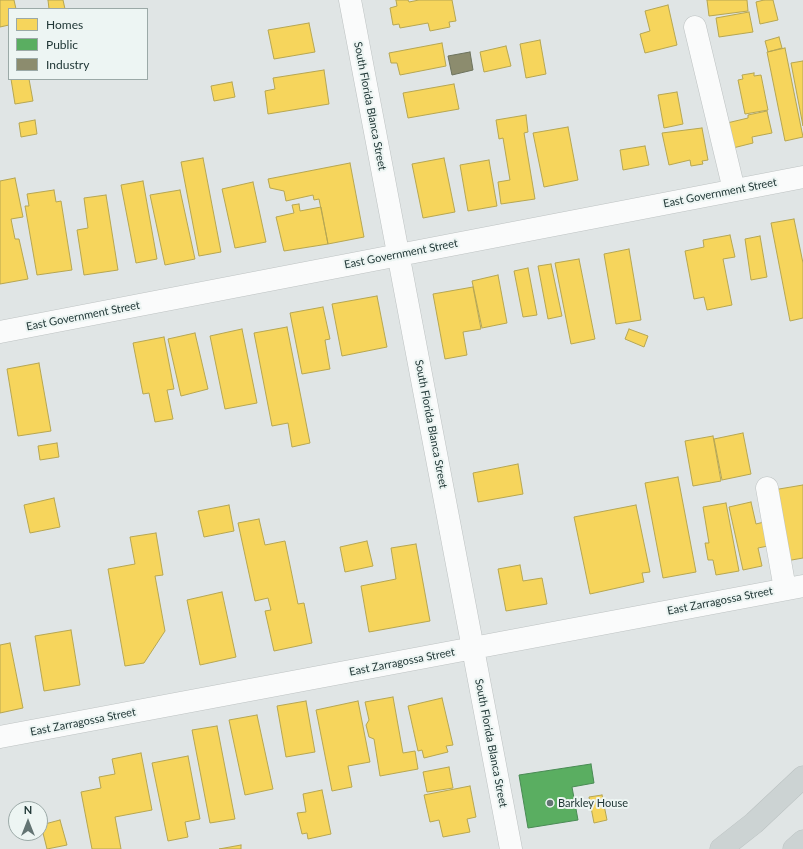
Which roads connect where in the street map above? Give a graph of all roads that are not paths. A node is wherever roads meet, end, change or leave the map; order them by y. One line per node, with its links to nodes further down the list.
1 (350, 0): 5 (street, South Florida Blanca Street)
2 (695, 27): 4 (street)
3 (803, 177): 4 (street, East Government Street)
4 (734, 190): 5 (street, East Government Street)
5 (399, 255): 6 (street, East Government Street); 9 (street, South Florida Blanca Street)
6 (0, 332)
7 (767, 488): 8 (street)
8 (794, 587): 9 (street, East Zarragossa Street)
9 (474, 648): 10 (street, East Zarragossa Street); 13 (street, South Florida Blanca Street)
10 (0, 737)
11 (803, 777): 14 (main road)
12 (803, 841): 15 (main road)
13 (511, 849)
14 (721, 849)
15 (794, 849)

